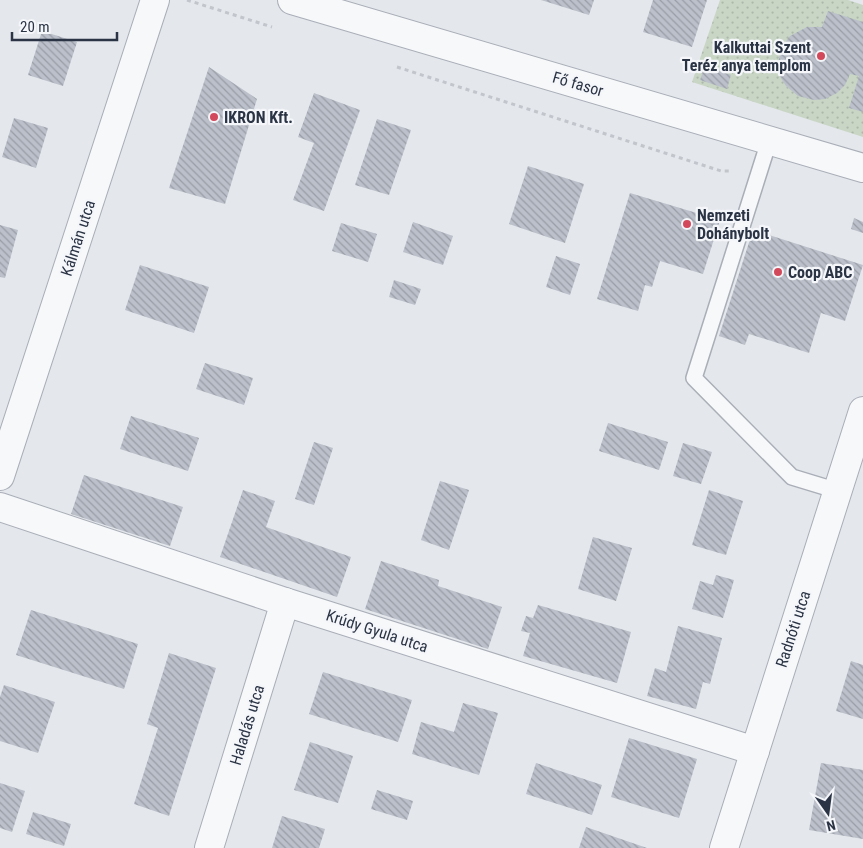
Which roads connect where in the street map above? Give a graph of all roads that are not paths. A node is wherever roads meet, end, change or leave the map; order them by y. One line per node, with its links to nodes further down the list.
1 (155, 0): 6 (street, Kálmán utca)
2 (292, 0): 3 (street, Fő fasor)
3 (769, 140): 4 (street, Fő fasor); 7 (lane)
4 (863, 168)
5 (863, 410): 7 (street, Radnóti utca)
6 (0, 476)
7 (838, 491): 10 (street, Radnóti utca)
8 (0, 507): 9 (street, Krúdy Gyula utca)
9 (285, 602): 10 (street, Krúdy Gyula utca); 11 (street, Haladás utca)
10 (755, 751): 12 (street, Radnóti utca)
11 (209, 848)
12 (724, 848)

